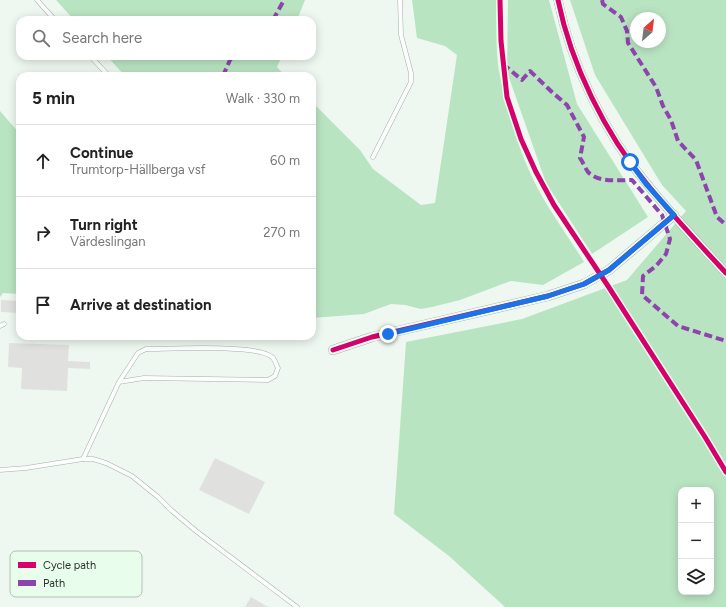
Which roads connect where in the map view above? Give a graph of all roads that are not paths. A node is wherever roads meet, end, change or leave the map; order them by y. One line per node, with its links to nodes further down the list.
1 (37, 0): 4 (lane)
2 (400, 0): 7 (lane)
3 (558, 0): 8 (street)
4 (51, 16)
5 (94, 60): 6 (lane)
6 (105, 72)
7 (373, 157)
8 (674, 215): 9 (street); 10 (street)
9 (726, 273)
10 (333, 350)
11 (119, 382): 11 (lane); 12 (lane)
12 (83, 459): 13 (lane); 14 (lane)
13 (0, 470)
14 (297, 607)

